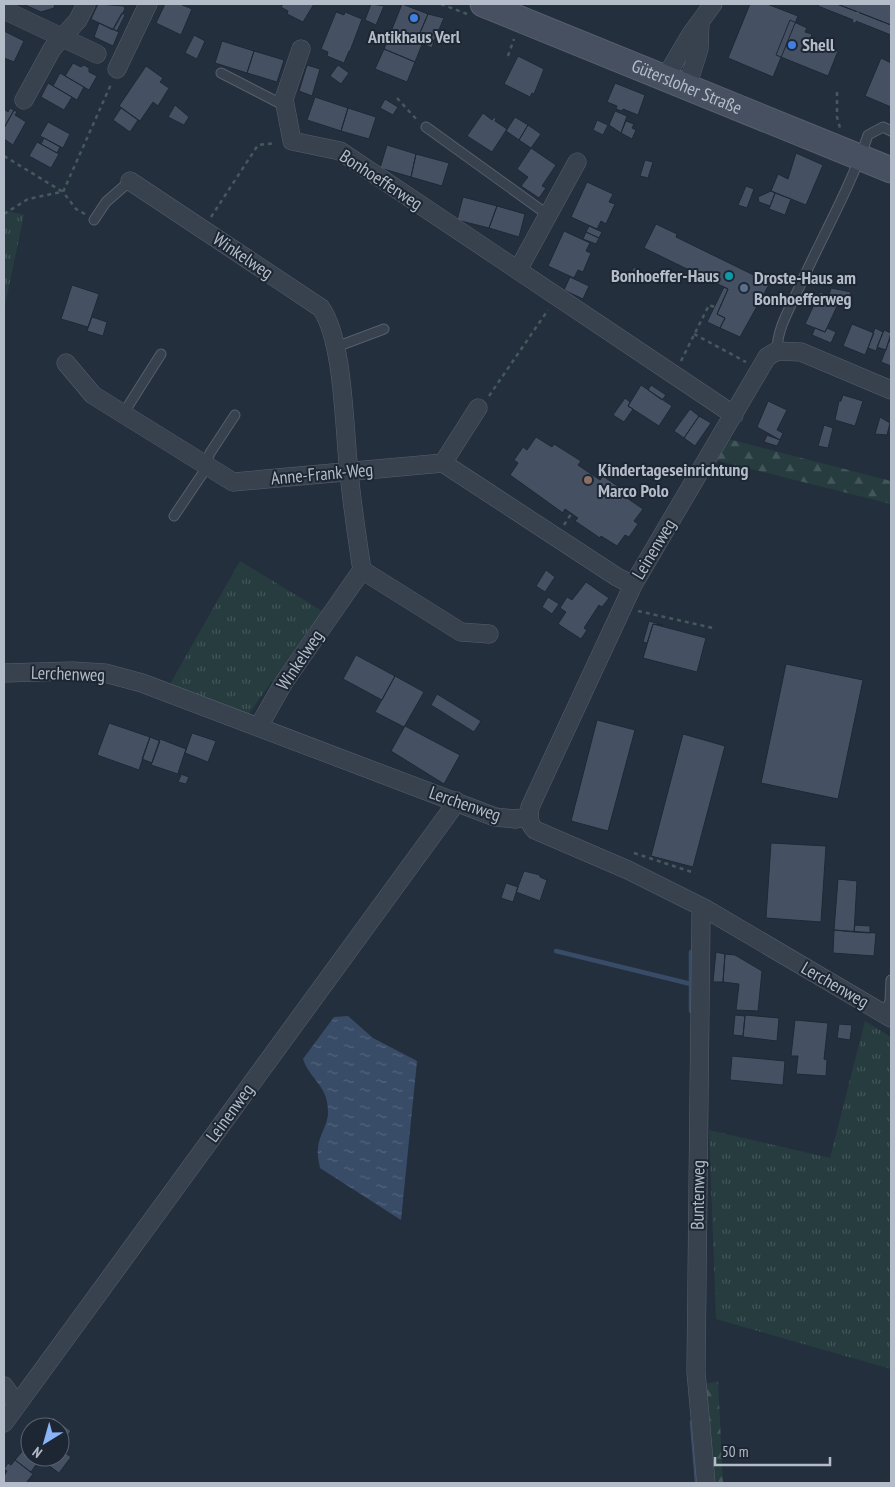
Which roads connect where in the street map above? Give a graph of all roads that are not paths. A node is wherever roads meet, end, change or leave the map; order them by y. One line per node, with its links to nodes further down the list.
1 (86, 4): 6 (street)
2 (148, 4): 9 (street)
3 (483, 4): 11 (main road, Gütersloher Straße)
4 (713, 4): 11 (street)
5 (4, 10): 6 (street)
6 (62, 38): 8 (street); 12 (street)
7 (301, 49): 13 (street)
8 (97, 54)
9 (117, 69)
10 (221, 73): 13 (lane)
11 (676, 82): 16 (main road, Gütersloher Straße)
12 (24, 100)
13 (285, 106): 22 (street, Bonhoefferweg)
14 (426, 127): 20 (lane)
15 (891, 131): 16 (lane)
16 (860, 157): 18 (main road, Gütersloher Straße); 25 (lane)
17 (577, 162): 20 (street)
18 (891, 170)
19 (130, 181): 21 (lane); 24 (street, Winkelweg)
20 (548, 215): 22 (street)
21 (94, 220)
22 (518, 270): 31 (street, Bonhoefferweg)
23 (384, 329): 24 (lane)
24 (336, 347): 35 (street, Winkelweg)
25 (777, 351): 28 (street); 31 (street, Leinenweg)
26 (161, 354): 30 (lane)
27 (66, 363): 30 (street, Anne-Frank-Weg)
28 (891, 390)
29 (478, 408): 33 (street)
30 (123, 414): 34 (street, Anne-Frank-Weg)
31 (734, 414): 38 (street, Leinenweg)
32 (234, 415): 34 (lane)
33 (443, 463): 35 (street, Anne-Frank-Weg); 38 (street)
34 (206, 465): 35 (street, Anne-Frank-Weg); 36 (lane)
35 (349, 472): 37 (street, Winkelweg)
36 (174, 516)
37 (362, 570): 39 (street); 41 (street, Winkelweg)
38 (633, 585): 43 (street, Leinenweg)
39 (489, 634)
40 (4, 673): 41 (street, Lerchenweg)
41 (259, 726): 42 (street, Lerchenweg)
42 (456, 801): 43 (street, Lerchenweg); 48 (street, Leinenweg)
43 (529, 817): 44 (street, Lerchenweg)
44 (704, 908): 46 (street, Lerchenweg); 50 (street, Buntenweg)
45 (891, 980): 46 (lane)
46 (887, 1016)
47 (4, 1386): 48 (street)
48 (17, 1404): 49 (street, Leinenweg)
49 (4, 1423)
50 (706, 1483)

